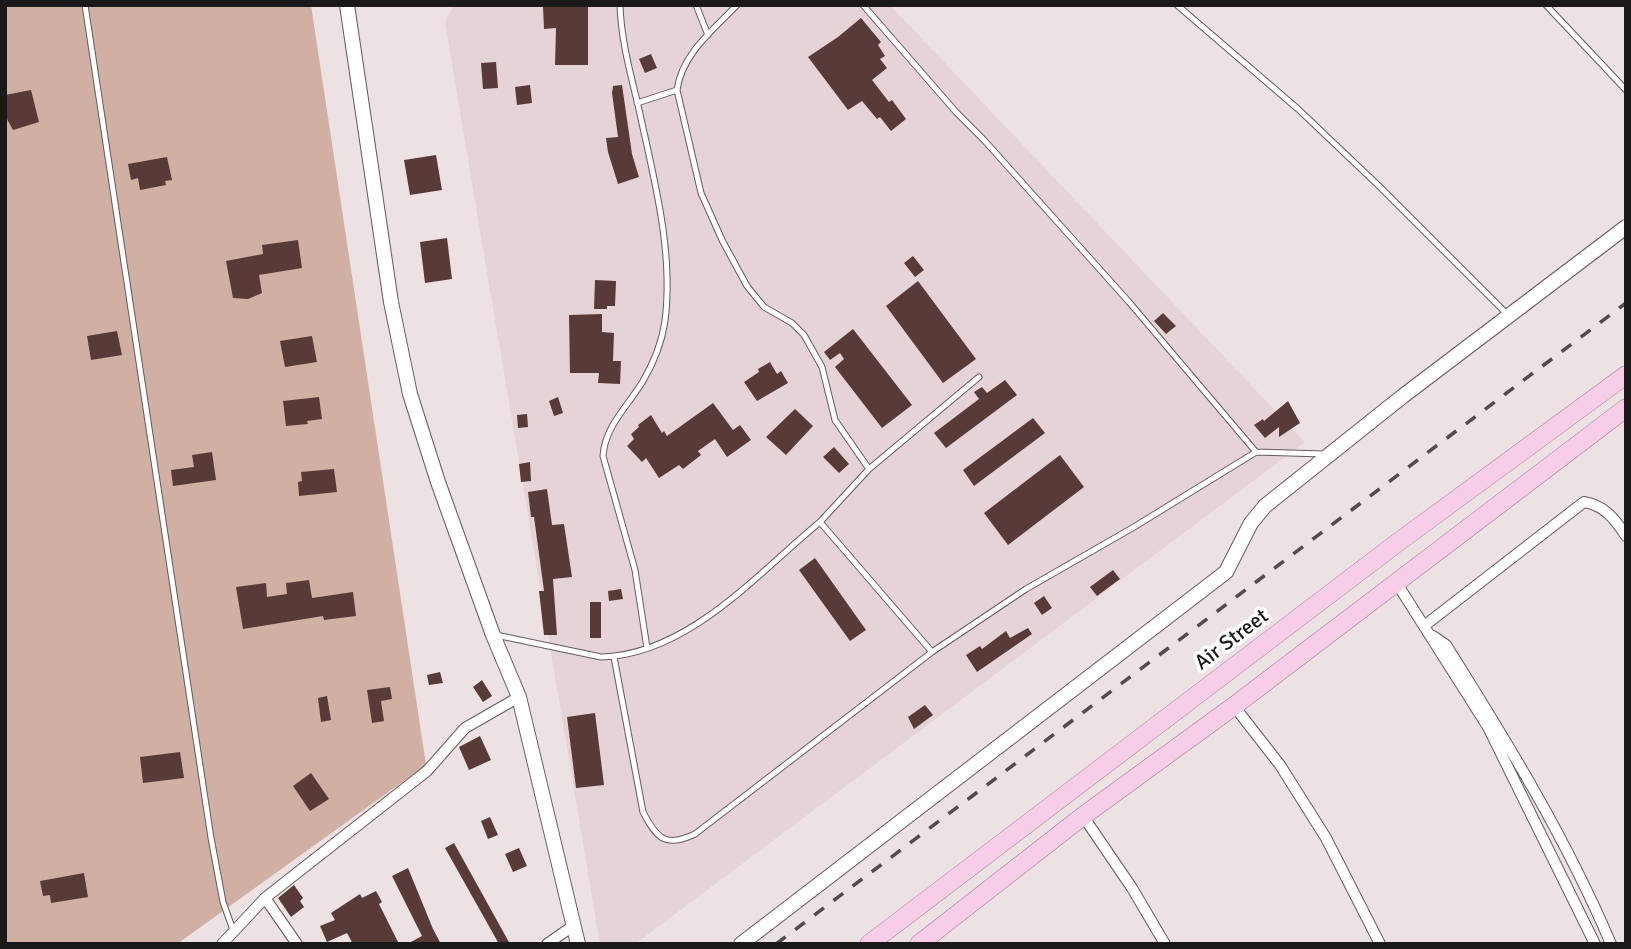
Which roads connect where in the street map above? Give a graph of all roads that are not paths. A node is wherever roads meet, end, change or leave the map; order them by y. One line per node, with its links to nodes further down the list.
1 (85, 5): 34 (lane)
2 (347, 5): 25 (street)
3 (621, 5): 12 (lane)
4 (696, 5): 9 (lane)
5 (737, 5): 9 (lane)
6 (863, 5): 18 (lane)
7 (1177, 5): 14 (lane)
8 (1546, 5): 11 (lane)
9 (708, 35): 10 (lane)
10 (677, 90): 12 (lane); 20 (lane)
11 (1626, 90)
12 (637, 103): 26 (lane)
13 (1626, 227): 14 (street)
14 (1508, 316): 19 (street)
15 (1626, 375): 41 (main road, Air Street)
16 (979, 377): 20 (lane)
17 (1626, 408): 23 (main road)
18 (1256, 453): 19 (lane); 27 (lane)
19 (1331, 454): 40 (street)
20 (870, 469): 21 (lane)
21 (820, 522): 26 (lane); 27 (lane)
22 (1626, 536): 24 (street)
23 (1396, 582): 24 (street); 30 (main road)
24 (1426, 629): 44 (street); 45 (street)
25 (493, 635): 28 (lane); 29 (street)
26 (647, 648): 28 (lane)
27 (932, 652): 28 (lane)
28 (614, 657)
29 (519, 697): 32 (street); 33 (street)
30 (1234, 706): 31 (main road); 43 (street)
31 (1083, 816): 35 (main road); 42 (street)
32 (265, 898): 34 (street); 37 (street)
33 (573, 926): 38 (street); 39 (street)
34 (234, 933): 36 (street)
35 (931, 941)
36 (222, 944)
37 (297, 944)
38 (547, 944)
39 (578, 944)
40 (741, 944)
41 (869, 944)
42 (1165, 944)
43 (1380, 944)
44 (1595, 944)
45 (1611, 944)

